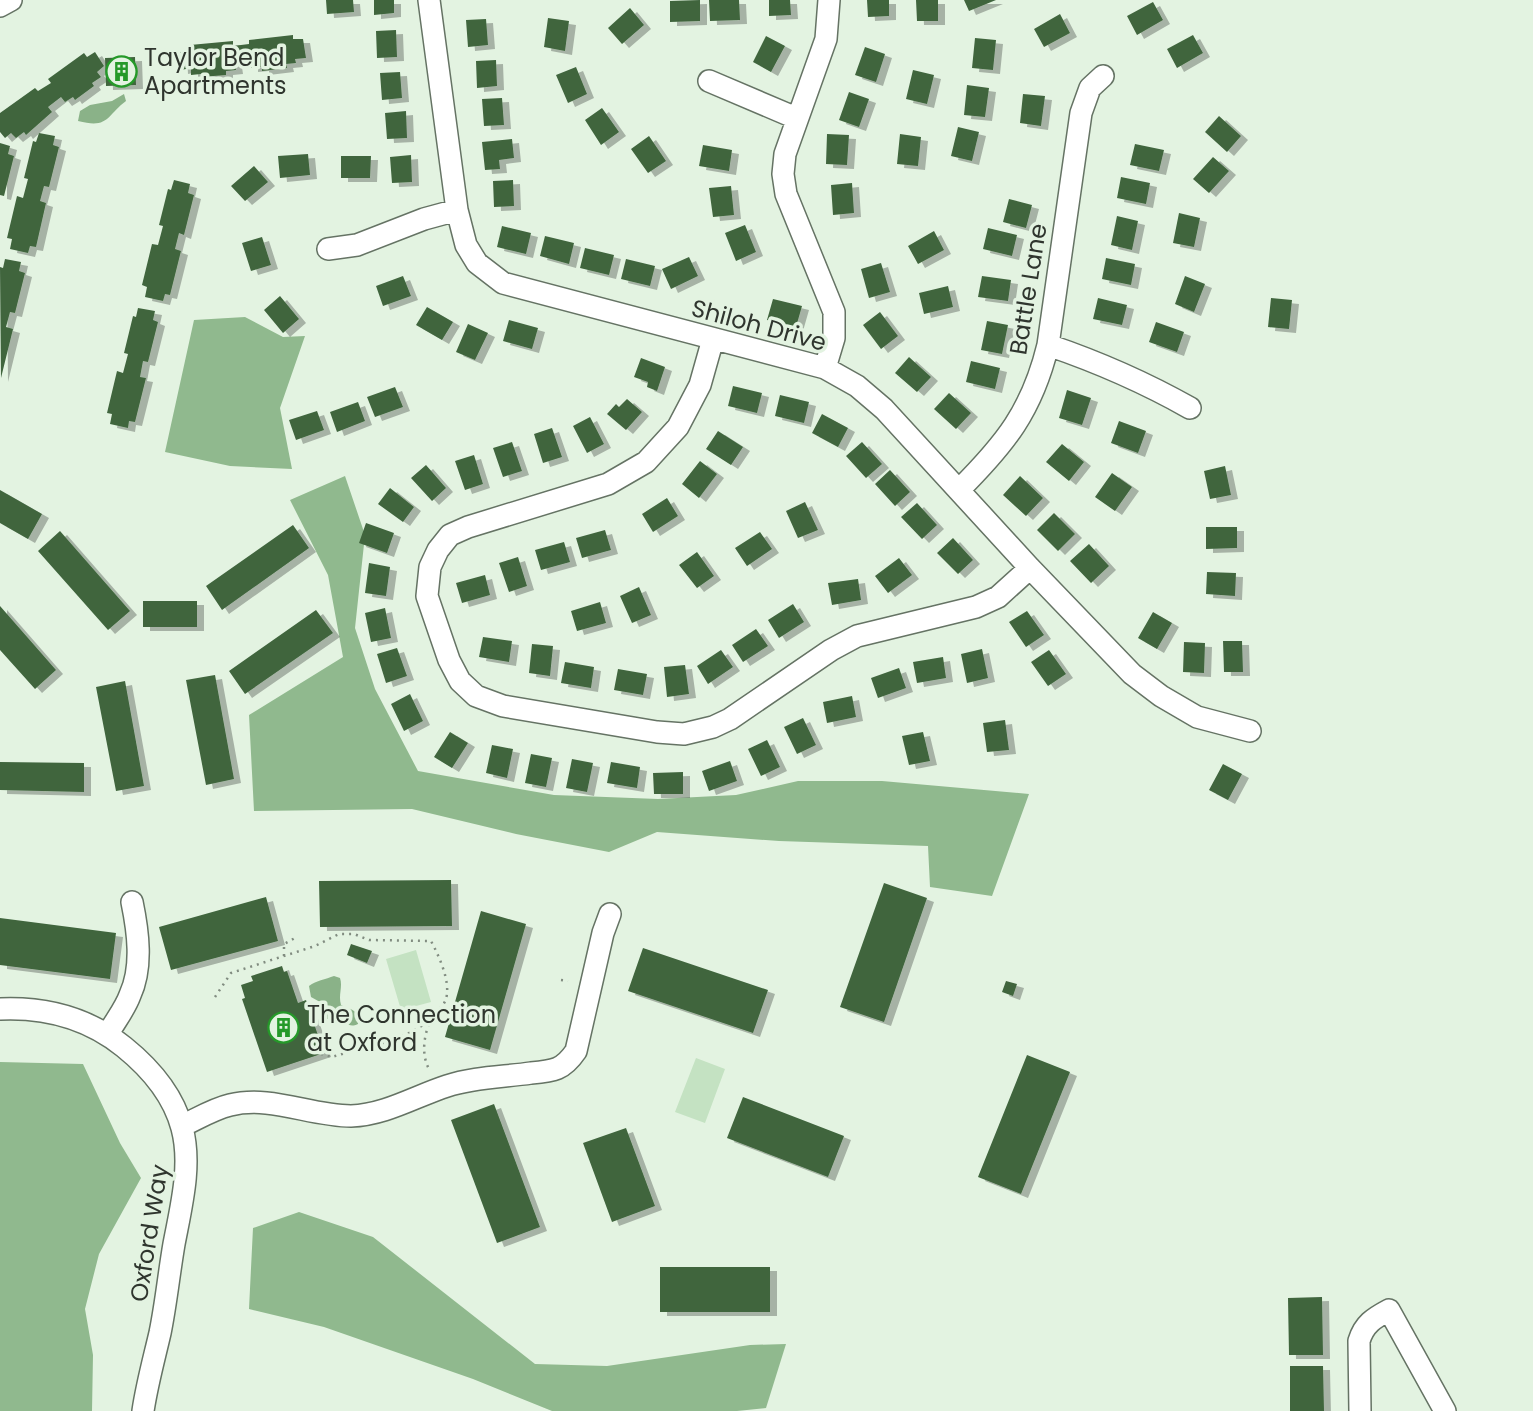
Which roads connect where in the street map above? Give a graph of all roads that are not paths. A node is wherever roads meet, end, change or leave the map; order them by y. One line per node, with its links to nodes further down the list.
1 (11, 0): 4 (street)
2 (429, 0): 8 (street, Shiloh Drive)
3 (830, 0): 7 (street)
4 (0, 6)
5 (1103, 76): 11 (street, Battle Lane)
6 (709, 81): 7 (street)
7 (796, 118): 12 (street)
8 (457, 210): 9 (street); 10 (street, Shiloh Drive)
9 (328, 249)
10 (713, 339): 12 (street, Shiloh Drive); 15 (street)
11 (1048, 345): 13 (street); 14 (street, Battle Lane)
12 (825, 368): 14 (street, Shiloh Drive)
13 (1190, 408)
14 (959, 490): 15 (street, Shiloh Drive)
15 (1030, 568): 16 (street, Shiloh Drive)
16 (1250, 731)
17 (132, 902): 20 (street)
18 (610, 914): 21 (street)
19 (0, 1009): 20 (street, Oxford Way)
20 (108, 1034): 21 (street, Oxford Way)
21 (182, 1126): 22 (street, Oxford Way)
22 (143, 1411)
23 (1360, 1411): 24 (street)
24 (1445, 1411)

